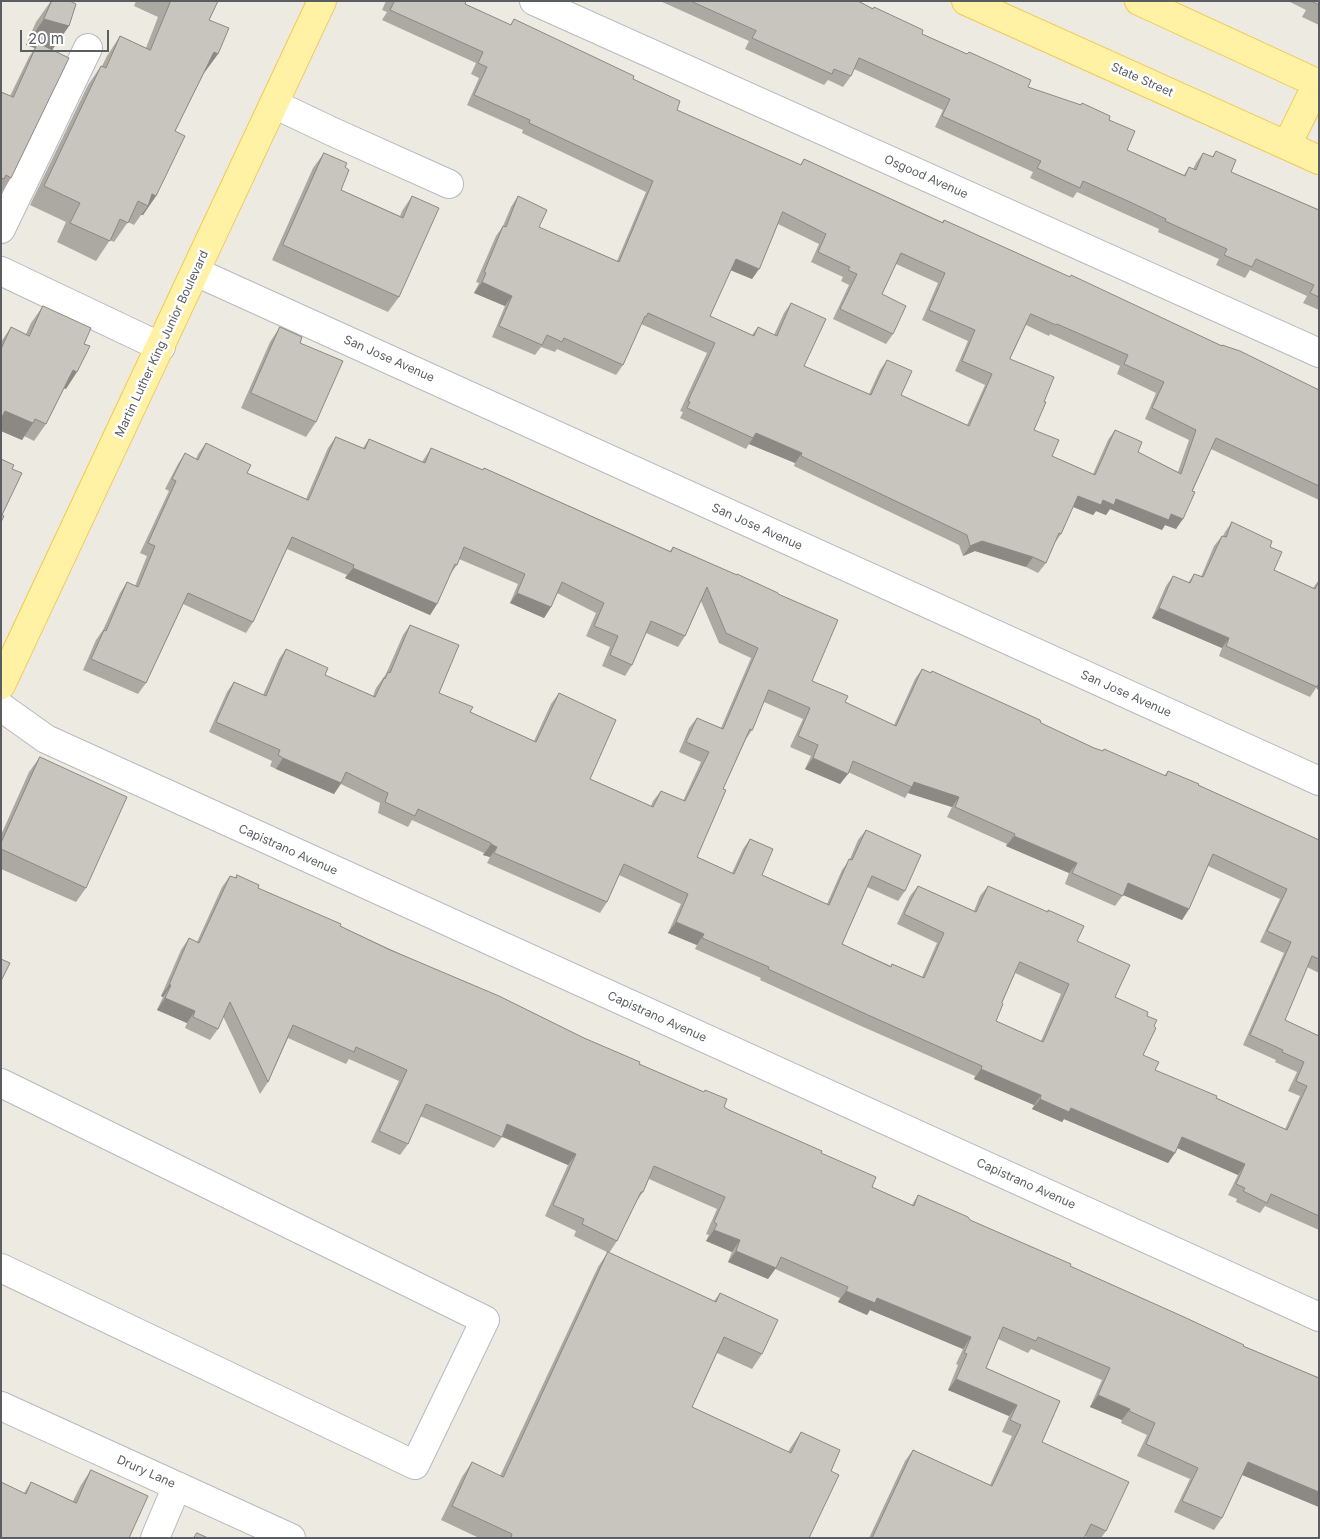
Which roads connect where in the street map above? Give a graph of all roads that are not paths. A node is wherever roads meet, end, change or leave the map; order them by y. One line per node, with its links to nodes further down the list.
1 (322, 1): 7 (main road, Martin Luther King Junior Boulevard)
2 (534, 1): 15 (street, Osgood Avenue)
3 (966, 1): 8 (main road, State Street)
4 (1139, 1): 6 (main road)
5 (88, 48): 11 (street)
6 (1318, 84): 8 (main road)
7 (274, 104): 10 (street); 13 (main road, Martin Luther King Junior Boulevard)
8 (1287, 145): 9 (main road, State Street)
9 (1319, 160)
10 (450, 184)
11 (1, 229)
12 (1, 271): 14 (street)
13 (196, 272): 14 (main road, Martin Luther King Junior Boulevard); 18 (street, San Jose Avenue)
14 (161, 347): 16 (main road, Martin Luther King Junior Boulevard)
15 (1319, 353)
16 (1, 685)
17 (1, 707): 21 (street, Capistrano Avenue)
18 (1319, 782)
19 (1, 1083): 20 (street)
20 (1, 1268)
21 (1319, 1317)
22 (1, 1406): 23 (street, Drury Lane)
23 (177, 1486): 24 (street, Drury Lane); 25 (street)
24 (289, 1537)
25 (155, 1538)

